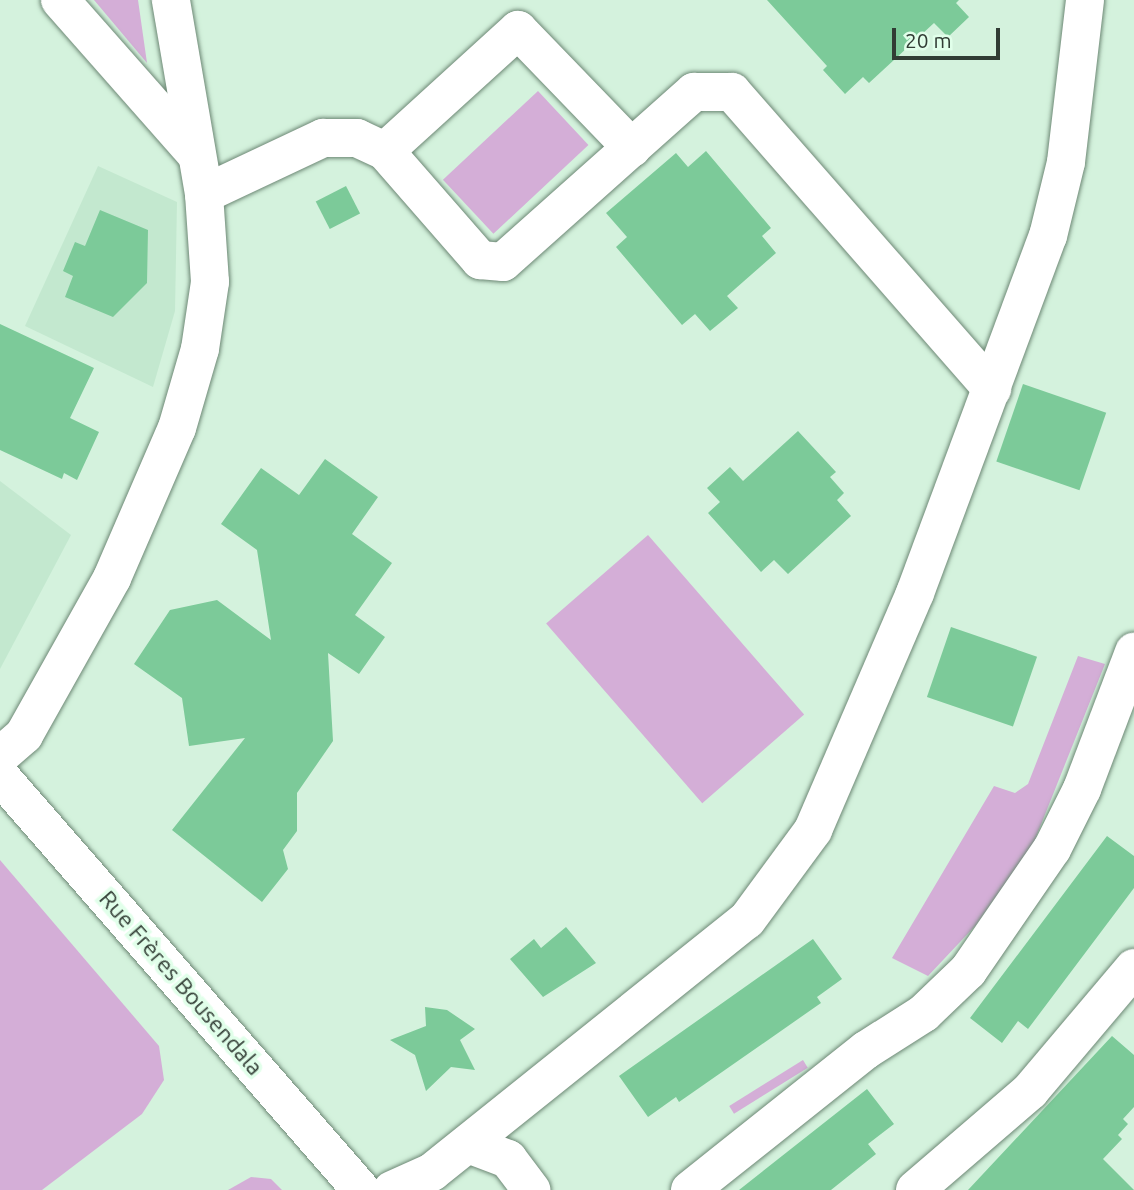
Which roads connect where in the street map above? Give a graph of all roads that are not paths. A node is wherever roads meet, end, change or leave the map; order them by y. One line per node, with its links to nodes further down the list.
1 (60, 0): 6 (street)
2 (171, 0): 6 (street)
3 (1085, 0): 8 (street)
4 (632, 148): 5 (street); 5 (street); 8 (street)
5 (384, 151): 7 (street)
6 (195, 153): 7 (street)
7 (204, 194): 10 (street)
8 (992, 388): 13 (street)
9 (1134, 652): 17 (street)
10 (0, 755)
11 (0, 776): 14 (street, Rue Frères Bousendala)
12 (1134, 968): 18 (street)
13 (468, 1144): 15 (street); 16 (street)
14 (361, 1190)
15 (392, 1190)
16 (531, 1190)
17 (690, 1190)
18 (915, 1190)

